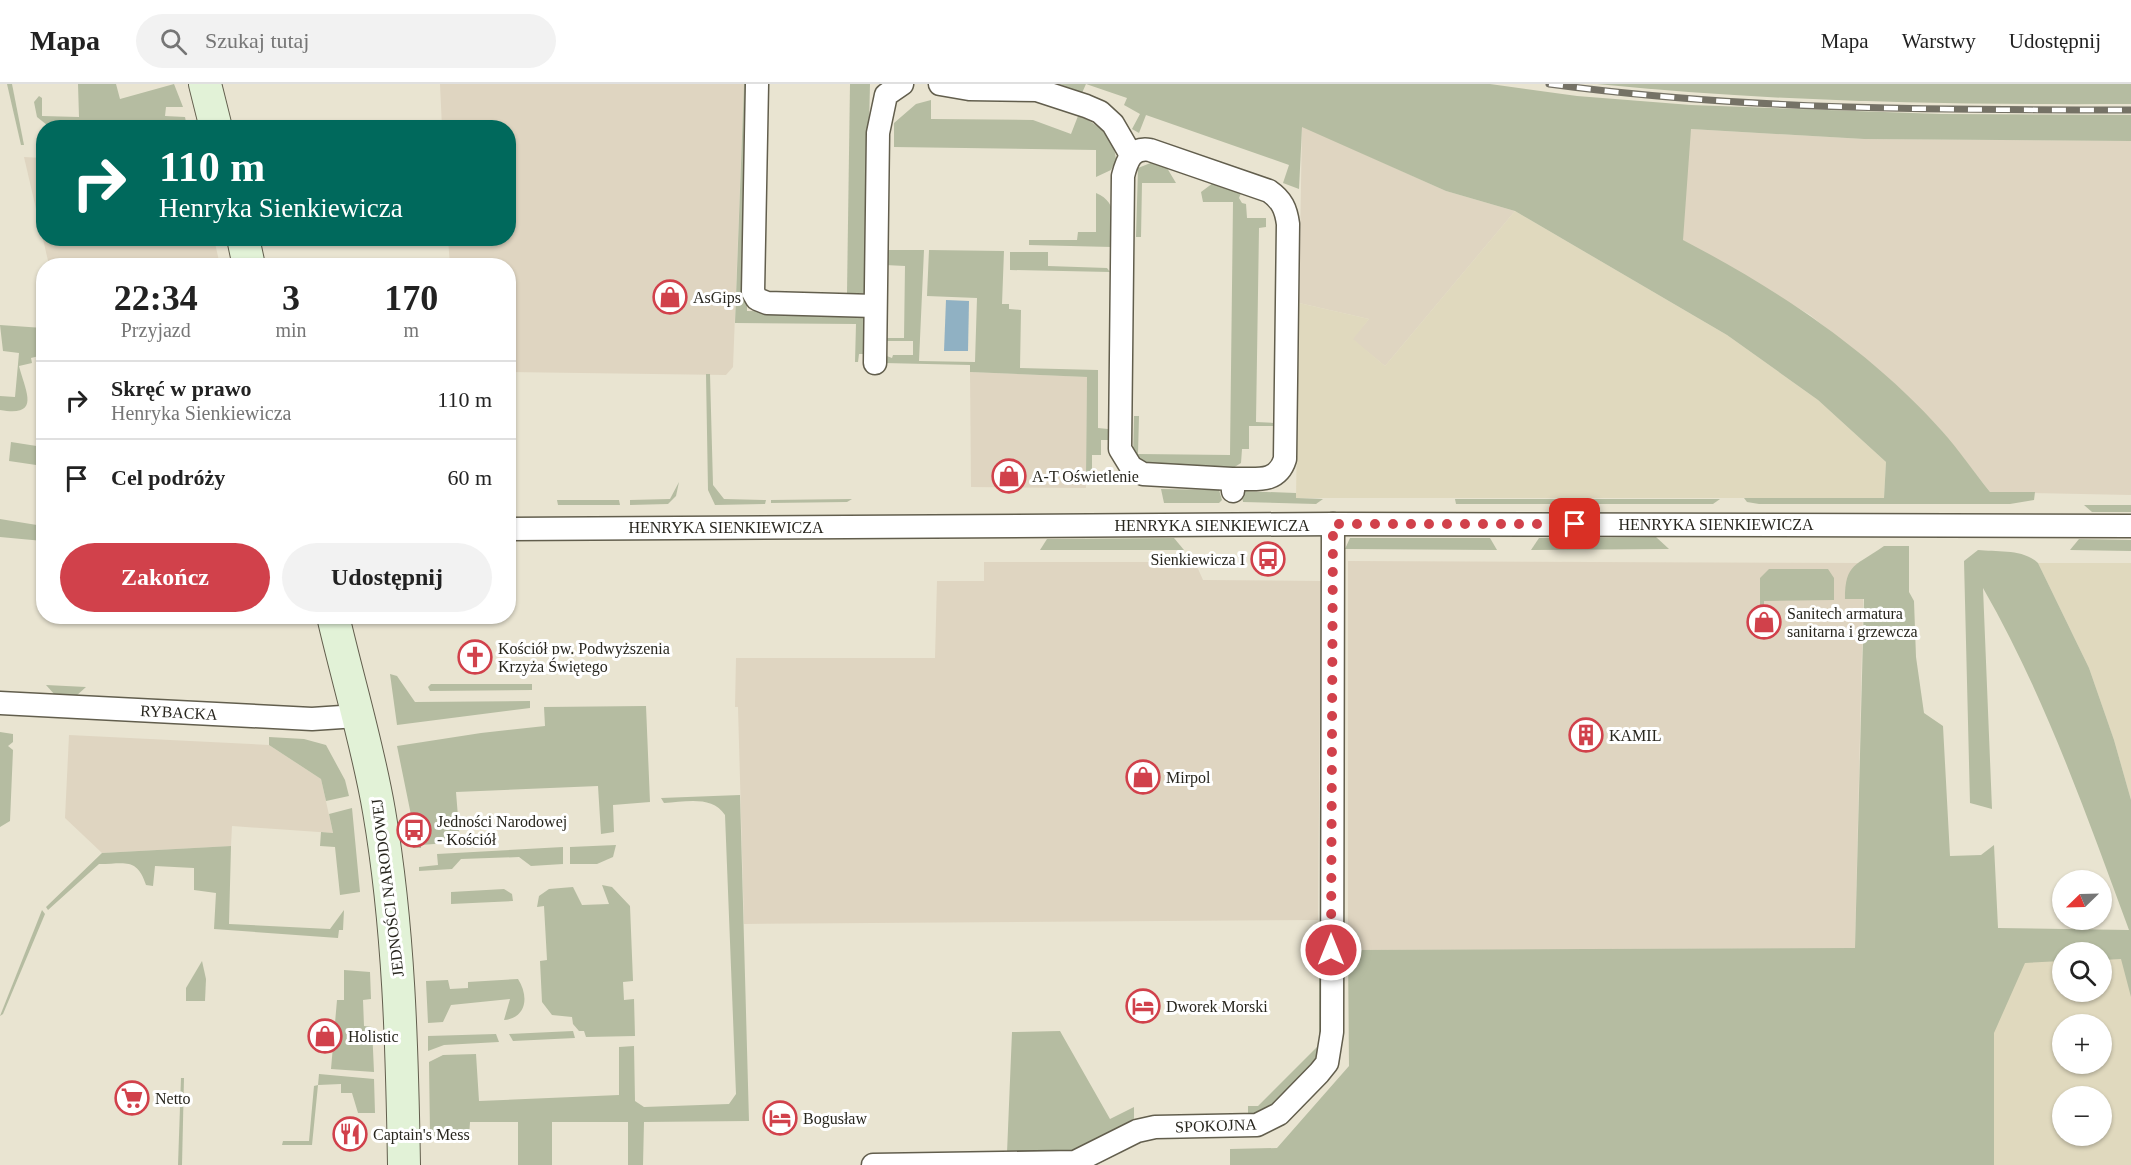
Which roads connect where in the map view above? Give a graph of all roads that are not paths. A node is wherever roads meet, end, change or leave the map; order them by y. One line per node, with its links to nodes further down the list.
1 (205, 84): 5 (street)
2 (757, 84): 7 (street)
3 (900, 84): 7 (street)
4 (940, 84): 6 (street)
5 (214, 120)
6 (1131, 155): 6 (street)
7 (875, 306): 8 (street)
8 (875, 363)
9 (1333, 524): 10 (street, HENRYKA SIENKIEWICZA); 11 (street, HENRYKA SIENKIEWICZA); 16 (street, SPOKOJNA)
10 (2131, 526)
11 (516, 529)
12 (335, 624): 14 (street, JEDNOŚCI NARODOWEJ)
13 (0, 703): 14 (street, RYBACKA)
14 (357, 716): 15 (street, JEDNOŚCI NARODOWEJ)
15 (404, 1165)
16 (873, 1165)

